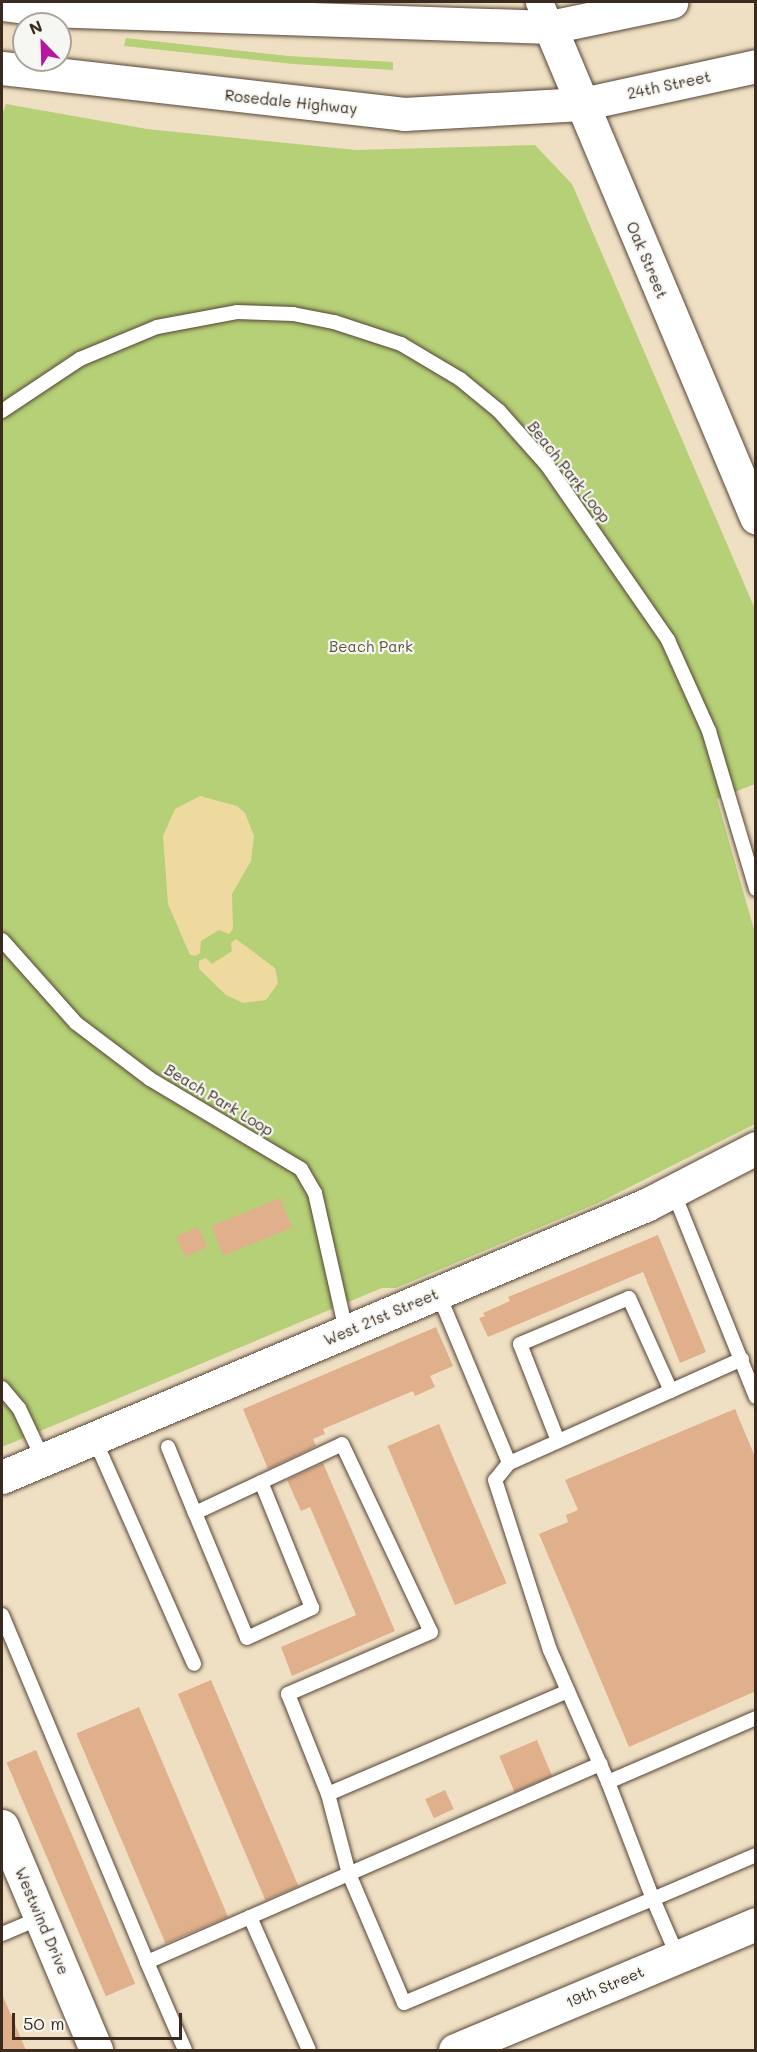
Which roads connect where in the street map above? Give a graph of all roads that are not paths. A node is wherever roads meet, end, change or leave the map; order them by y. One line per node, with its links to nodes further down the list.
1 (671, 2): 4 (main road)
2 (2, 4): 3 (main road)
3 (225, 9): 4 (main road)
4 (544, 14): 7 (main road, Oak Street)
5 (756, 66): 7 (main road, 24th Street)
6 (2, 68): 7 (main road, Rosedale Highway)
7 (582, 104): 9 (main road, Oak Street)
8 (2, 411): 10 (lane, Beach Park Loop)
9 (756, 517)
10 (756, 889)
11 (2, 940): 15 (lane, Beach Park Loop)
12 (756, 1148): 13 (main road, West 21st Street)
13 (674, 1191): 14 (main road, West 21st Street); 16 (lane)
14 (438, 1293): 15 (main road, West 21st Street); 24 (lane)
15 (346, 1331): 20 (main road, West 21st Street)
16 (742, 1359): 18 (lane); 19 (lane)
17 (2, 1388): 23 (lane)
18 (671, 1390): 21 (lane); 21 (lane)
19 (756, 1397)
20 (94, 1438): 23 (main road, West 21st Street); 29 (lane)
21 (558, 1441): 24 (lane)
22 (168, 1447): 27 (lane)
23 (43, 1459): 25 (main road, West 21st Street)
24 (509, 1463): 30 (lane)
25 (2, 1476)
26 (261, 1482): 27 (lane); 27 (lane); 34 (lane)
27 (195, 1513)
28 (2, 1615): 44 (lane)
29 (194, 1664)
30 (568, 1691): 32 (lane); 34 (lane)
31 (756, 1718): 33 (lane)
32 (601, 1764): 33 (lane); 37 (lane)
33 (609, 1782): 38 (lane)
34 (328, 1794): 37 (lane)
35 (2, 1828): 40 (main road, Westwind Drive)
36 (756, 1855): 38 (lane)
37 (349, 1874): 38 (lane); 39 (lane)
38 (653, 1899): 43 (lane)
39 (250, 1917): 44 (lane); 47 (lane)
40 (40, 1918): 42 (lane); 45 (main road, Westwind Drive)
41 (756, 1924): 43 (main road, 19th Street)
42 (2, 1934)
43 (678, 1957): 48 (main road, 19th Street)
44 (147, 1962): 46 (lane)
45 (96, 2050)
46 (185, 2050)
47 (309, 2050)
48 (455, 2050)

